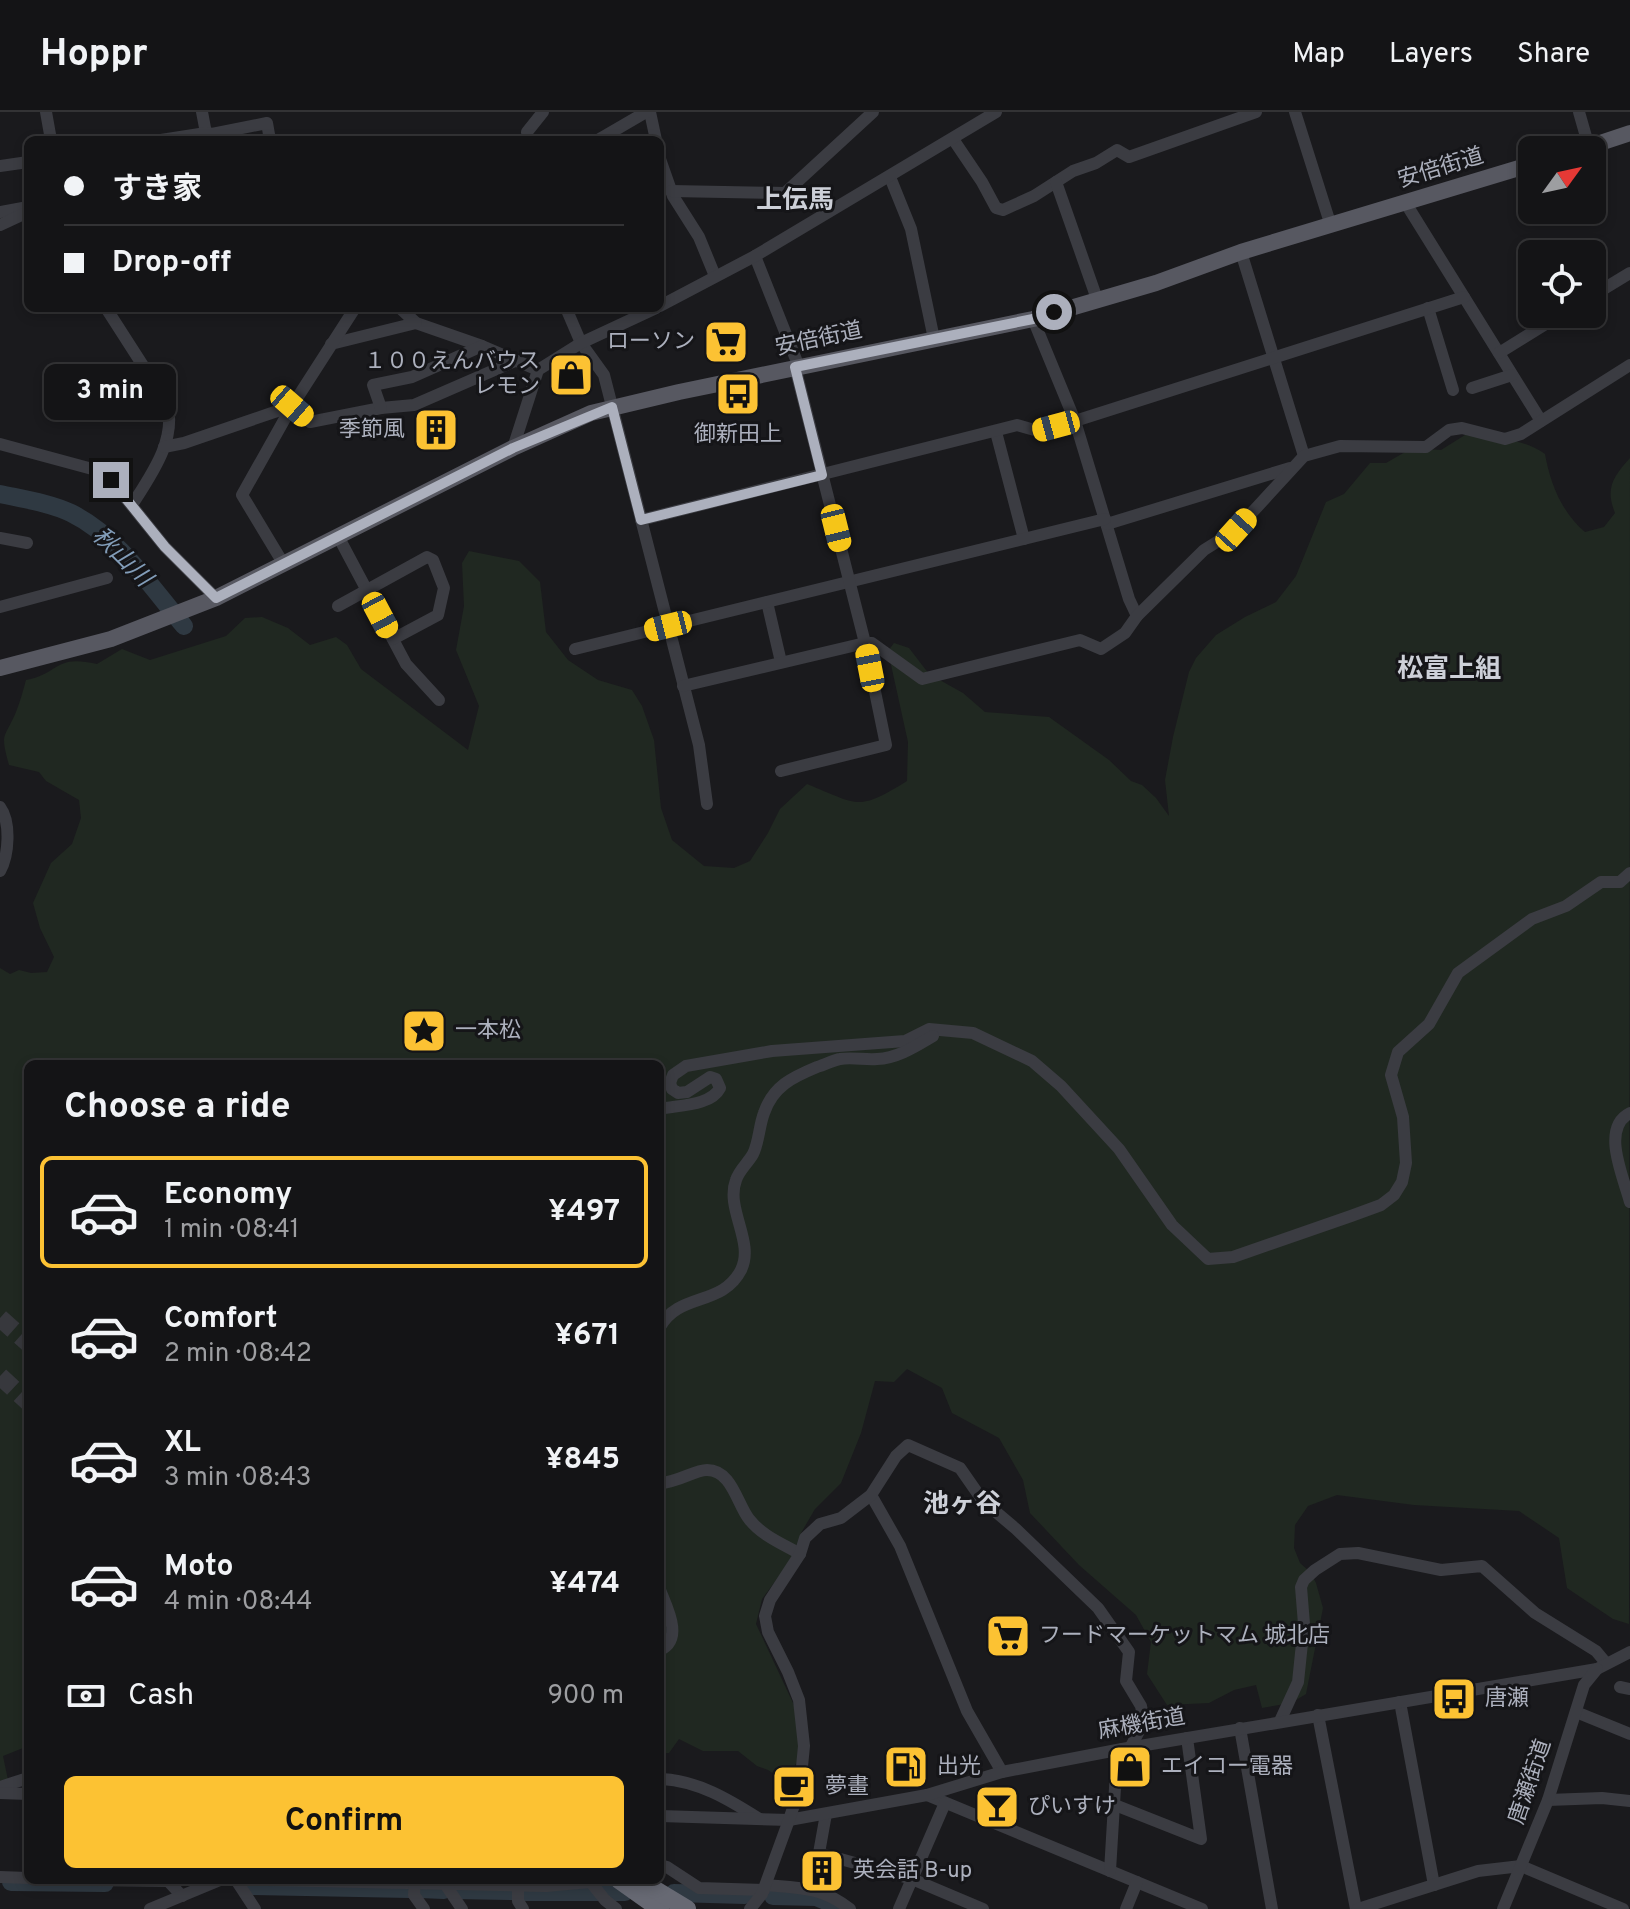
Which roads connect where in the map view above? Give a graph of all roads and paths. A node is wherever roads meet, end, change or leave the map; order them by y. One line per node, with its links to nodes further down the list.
1 (46, 112): 12 (street)
2 (202, 112): 10 (street)
3 (543, 112): 15 (street)
4 (648, 112): 16 (street); 17 (street)
5 (873, 112): 26 (street)
6 (996, 112): 19 (street)
7 (1256, 112): 25 (street)
8 (1295, 112): 32 (street)
9 (1579, 112): 18 (street)
10 (206, 133): 13 (street); 14 (street)
11 (1630, 133): 20 (main road)
12 (50, 136)
13 (187, 136)
14 (269, 136)
15 (528, 136)
16 (605, 136)
17 (655, 136)
18 (1582, 136)
19 (953, 139): 24 (street); 25 (street)
20 (1606, 141)
21 (24, 163): 22 (street)
22 (0, 166)
23 (1518, 168): 27 (main road, 安倍街道)
24 (890, 177): 34 (street); 50 (street)
25 (1056, 182): 39 (street)
26 (668, 194): 36 (street)
27 (1405, 202): 32 (main road, 安倍街道); 38 (street)
28 (24, 210): 29 (street)
29 (0, 212)
30 (24, 212): 31 (street)
31 (0, 225)
32 (1331, 226): 33 (main road, 安倍街道)
33 (1241, 252): 39 (main road, 安倍街道); 55 (street)
34 (755, 256): 36 (street); 58 (street)
35 (1630, 273): 37 (street)
36 (715, 276): 40 (street)
37 (1606, 288)
38 (1464, 297): 41 (street); 54 (street)
39 (1097, 299): 47 (main road, 安倍街道)
40 (664, 304)
41 (1428, 308): 55 (street); 62 (street)
42 (109, 312): 70 (street)
43 (352, 312): 52 (street)
44 (407, 312): 48 (street)
45 (568, 312): 51 (street)
46 (647, 312): 51 (street)
47 (1033, 319): 50 (main road, 安倍街道); 66 (street)
48 (416, 323): 52 (street); 53 (street)
49 (1539, 328): 54 (street)
50 (934, 339): 58 (main road, 安倍街道)
51 (581, 343): 59 (street); 64 (street)
52 (331, 344): 63 (street)
53 (482, 346): 56 (street); 65 (street)
54 (1499, 353): 60 (street)
55 (1272, 357): 66 (street); 72 (street)
56 (515, 361): 59 (street); 65 (street)
57 (1630, 365): 67 (street)
58 (797, 367): 64 (main road, 安倍街道); 74 (street)
59 (538, 370): 71 (street)
60 (1512, 375): 61 (street); 67 (street)
61 (1472, 388)
62 (1453, 390)
63 (292, 406): 65 (street); 70 (street); 82 (street)
64 (612, 407): 71 (main road, 安倍街道); 76 (street)
65 (381, 408)
66 (1075, 421): 68 (street); 77 (street)
67 (1541, 421): 72 (street)
68 (996, 432): 74 (street); 80 (street)
69 (0, 444): 75 (street)
70 (164, 447): 75 (street)
71 (513, 448): 78 (main road, 安倍街道)
72 (1304, 456): 73 (street)
73 (1293, 467): 77 (street); 90 (street)
74 (822, 475): 76 (street); 84 (street)
75 (132, 505): 86 (street)
76 (641, 520): 91 (street)
77 (1106, 521): 80 (street); 90 (street)
78 (338, 536): 82 (main road, 安倍街道); 85 (street)
79 (0, 538): 81 (street)
80 (1024, 539): 84 (street)
81 (27, 543)
82 (283, 563): 86 (main road, 安倍街道)
83 (107, 578): 89 (street)
84 (850, 582): 87 (street); 93 (street)
85 (367, 590): 88 (street); 92 (street); 92 (street)
86 (216, 598): 95 (main road, 安倍街道)
87 (767, 602): 91 (street); 97 (street)
88 (338, 606)
89 (0, 607)
90 (1137, 616): 93 (street)
91 (668, 626): 94 (street); 99 (street)
92 (393, 639): 100 (street)
93 (865, 643): 97 (street); 101 (street)
94 (575, 649)
95 (49, 657): 96 (main road, 安倍街道); 98 (main road, 安倍街道)
96 (0, 660)
97 (781, 662): 99 (street)
98 (0, 668)
99 (683, 686): 102 (street)
100 (439, 700)
101 (781, 771)
102 (707, 804)
103 (2, 815): 104 (street)
104 (0, 871)
105 (1630, 873): 106 (street)
106 (939, 1032): 107 (street); 110 (street)
107 (664, 1108)
108 (1630, 1113): 109 (street)
109 (1630, 1202)
110 (664, 1320)
111 (664, 1482): 113 (street)
112 (871, 1495): 113 (street); 125 (street); 126 (street)
113 (800, 1554): 140 (street)
114 (664, 1604): 115 (street)
115 (664, 1648)
116 (1630, 1652): 117 (street, 麻機街道)
117 (1601, 1666): 118 (street, 麻機街道); 119 (street, 唐瀬街道); 121 (street)
118 (1400, 1702): 120 (street, 麻機街道); 158 (street)
119 (1576, 1712): 123 (street); 133 (street, 唐瀬街道)
120 (1318, 1715): 121 (street, 麻機街道); 175 (street)
121 (1280, 1721): 122 (street, 麻機街道)
122 (1240, 1728): 124 (street, 麻機街道); 174 (street)
123 (1630, 1734)
124 (1187, 1738): 125 (street, 麻機街道); 136 (street)
125 (1126, 1748): 126 (street, 麻機街道); 136 (street)
126 (1002, 1772): 132 (street, 麻機街道)
127 (24, 1779): 129 (street)
128 (664, 1779): 139 (street)
129 (0, 1787)
130 (0, 1793): 131 (street)
131 (24, 1794)
132 (927, 1795): 135 (street); 137 (street, 麻機街道)
133 (1548, 1800): 134 (street); 142 (street, 唐瀬街道)
134 (1630, 1801)
135 (945, 1803): 143 (street); 146 (street)
136 (1115, 1805): 143 (street)
137 (826, 1814): 140 (street, 麻機街道); 146 (street)
138 (664, 1816): 139 (street, 麻機街道)
139 (761, 1820): 140 (street, 麻機街道)
140 (789, 1820): 159 (street)
141 (664, 1866): 159 (street)
142 (1521, 1866): 158 (street); 176 (street, 唐瀬街道); 177 (street)
143 (1110, 1871): 147 (street)
144 (0, 1877): 145 (street)
145 (24, 1878)
146 (912, 1879): 170 (street); 171 (street)
147 (1137, 1882): 172 (street); 173 (street)
148 (171, 1884): 160 (street)
149 (185, 1884): 160 (street)
150 (210, 1884): 160 (street)
151 (239, 1884): 163 (street)
152 (415, 1884): 164 (street)
153 (445, 1884): 165 (street)
154 (520, 1884): 166 (street)
155 (590, 1884): 167 (street)
156 (628, 1884): 161 (highway)
157 (644, 1884): 161 (highway)
158 (1434, 1885): 175 (street)
159 (765, 1887): 168 (street); 169 (street)
160 (184, 1895): 162 (street)
161 (670, 1904)
162 (150, 1909)
163 (255, 1909)
164 (424, 1909)
165 (462, 1909)
166 (523, 1909)
167 (616, 1909)
168 (750, 1909)
169 (850, 1909)
170 (899, 1909)
171 (983, 1909)
172 (1126, 1909)
173 (1202, 1909)
174 (1272, 1909)
175 (1357, 1909)
176 (1503, 1909)
177 (1623, 1909)

